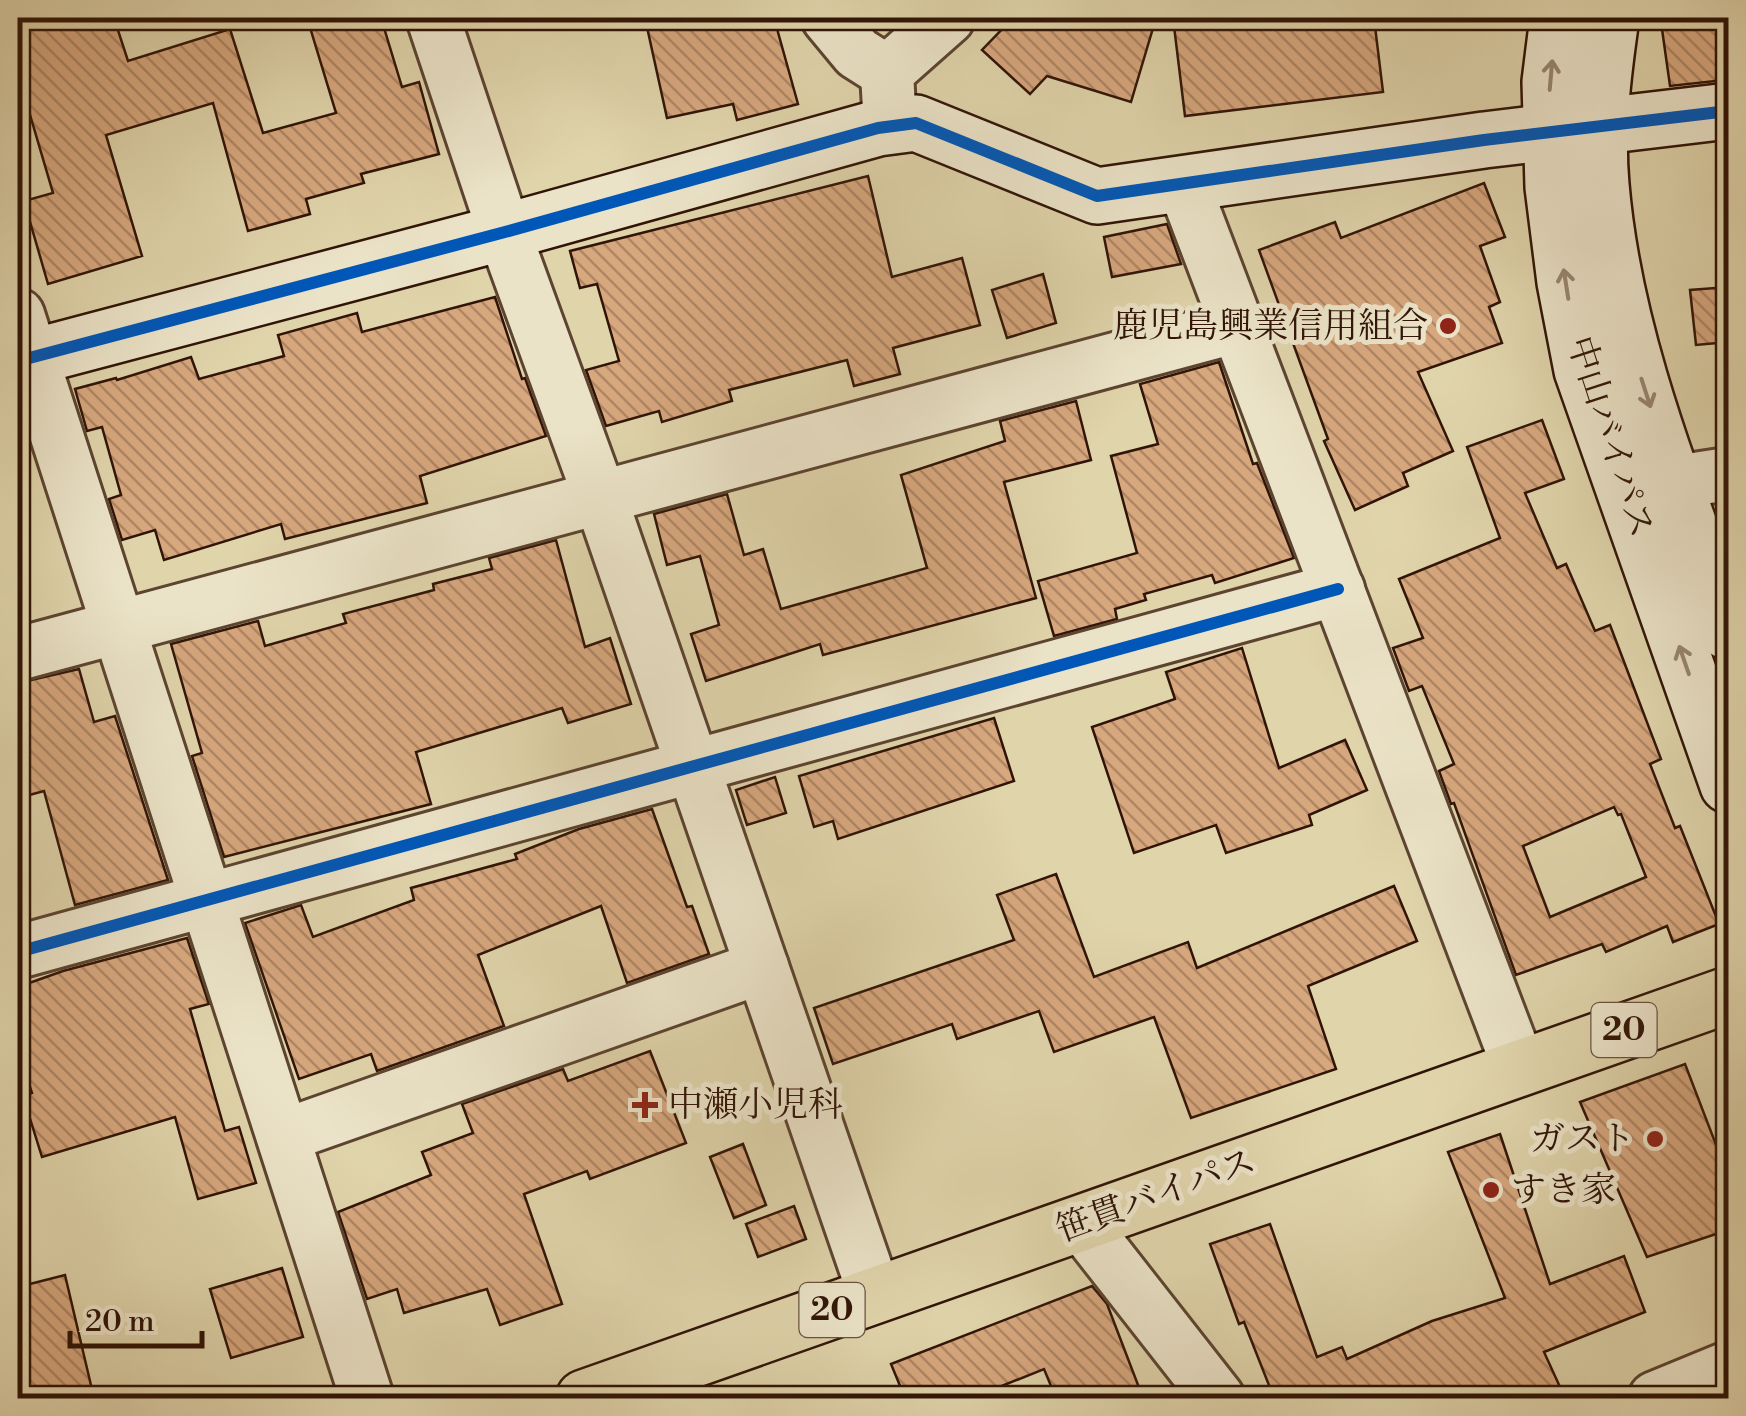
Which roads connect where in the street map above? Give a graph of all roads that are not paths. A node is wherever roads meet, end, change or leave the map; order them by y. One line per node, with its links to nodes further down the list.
1 (433, 18): 11 (street)
2 (828, 18): 6 (street)
3 (948, 18): 6 (street)
4 (1558, 18): 9 (street, 中山バイパス, one-way to 4)
5 (1612, 18): 9 (street, 中山バイパス)
6 (886, 72): 8 (street)
7 (1728, 111): 9 (street)
8 (890, 127): 10 (street); 11 (street)
9 (1574, 129): 10 (street); 15 (street, 中山バイパス, one-way to 15); 22 (street, 中山バイパス, one-way to 9)
10 (1183, 183): 12 (street)
11 (505, 232): 13 (street); 16 (street)
12 (1238, 326): 16 (street); 17 (street)
13 (22, 345): 18 (street)
14 (1728, 474): 15 (street)
15 (1674, 482): 19 (street, 中山バイパス)
16 (600, 498): 18 (street); 21 (street)
17 (1338, 589): 21 (street); 27 (street)
18 (118, 627): 20 (street); 23 (street)
19 (1728, 632)
20 (18, 654)
21 (693, 766): 23 (street); 25 (street)
22 (1728, 785)
23 (206, 900): 24 (street); 28 (street)
24 (18, 952)
25 (762, 967): 28 (street); 30 (street)
26 (1728, 995): 27 (main road, 笹貫バイパス / 20)
27 (1520, 1066): 29 (main road, 笹貫バイパス / 20)
28 (282, 1136): 33 (street)
29 (1081, 1223): 30 (main road, 笹貫バイパス / 20); 34 (street)
30 (875, 1295): 32 (main road, 笹貫バイパス / 20)
31 (1728, 1368): 35 (street)
32 (598, 1396)
33 (367, 1398)
34 (1218, 1398)
35 (1658, 1398)

